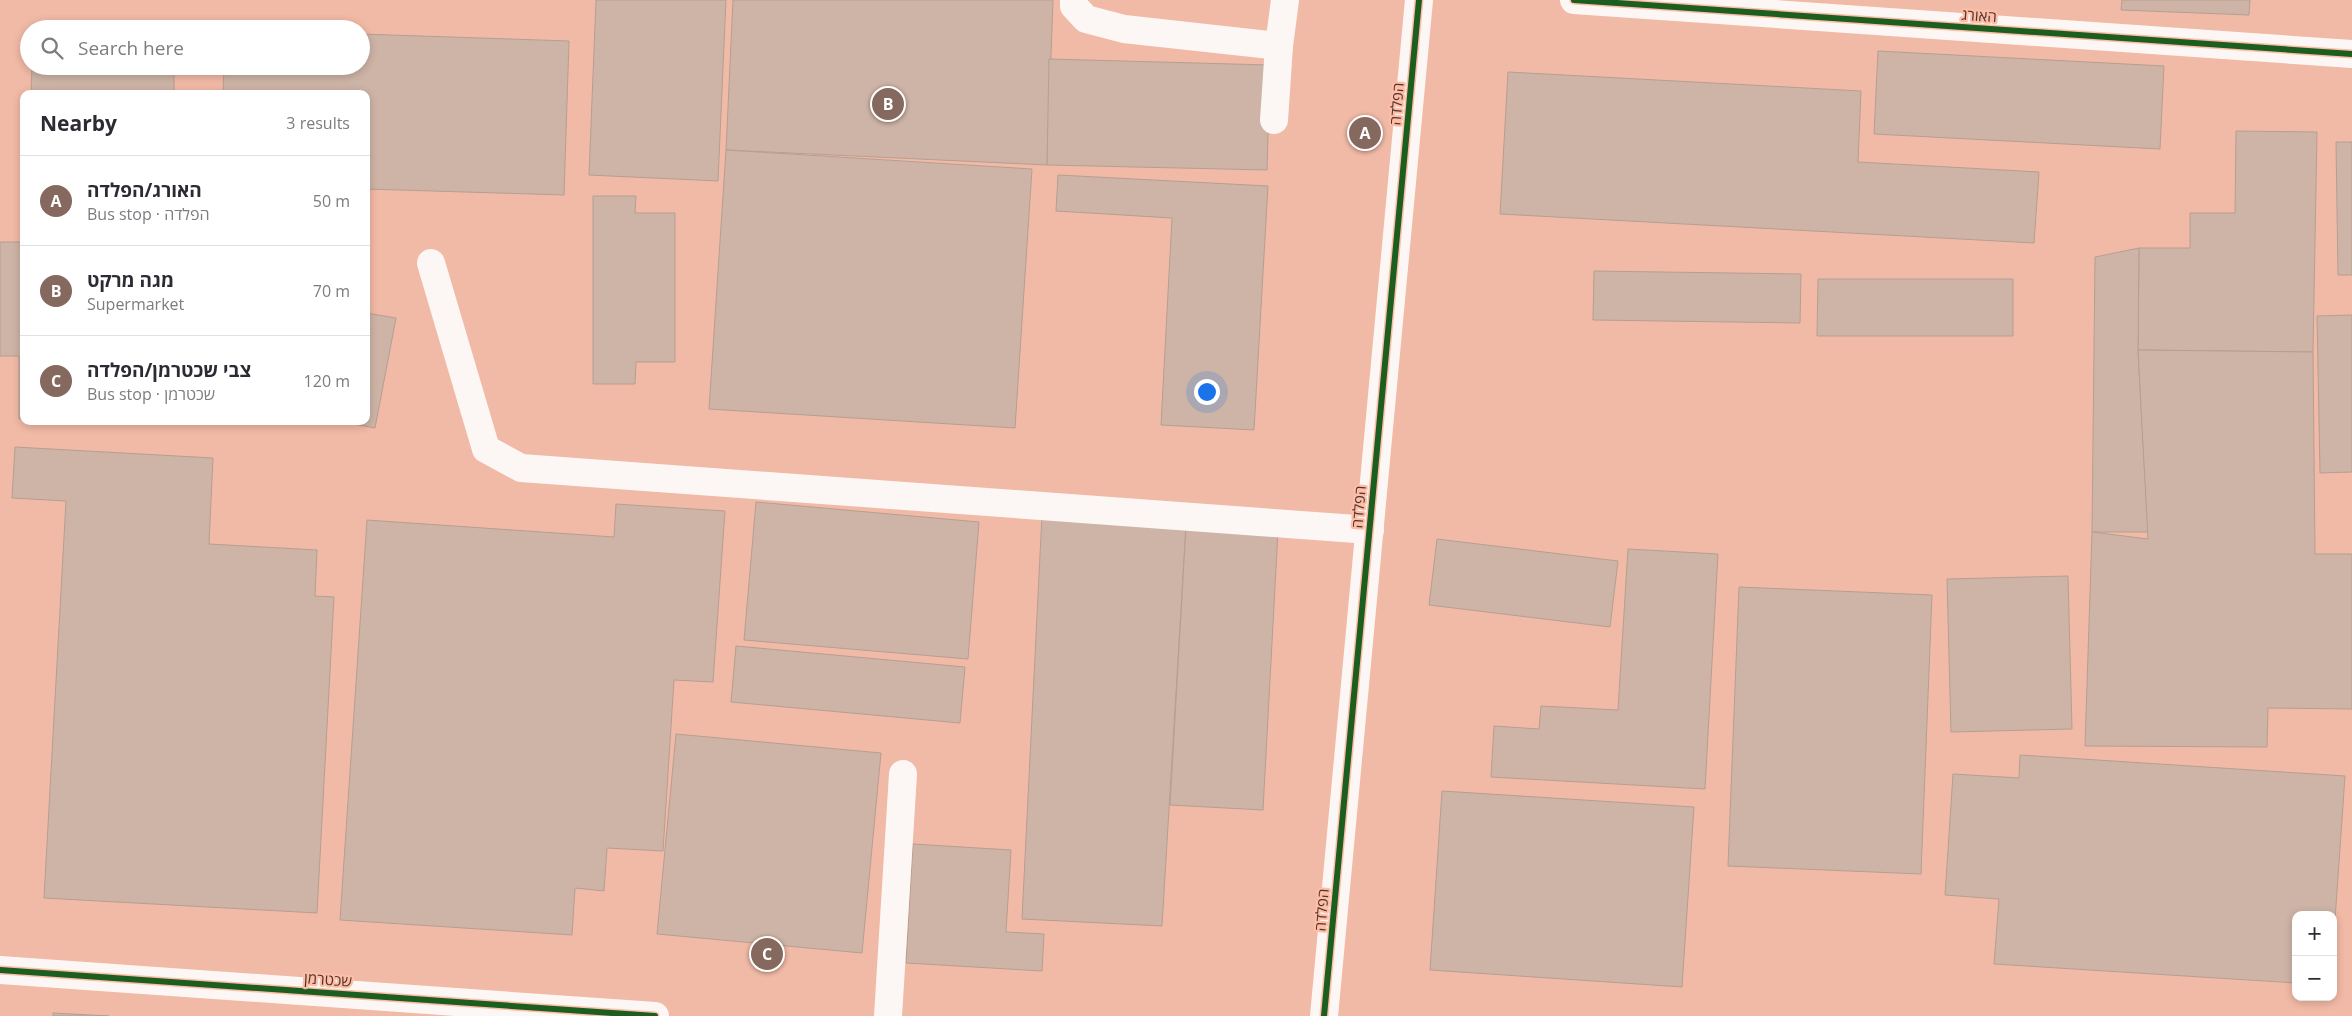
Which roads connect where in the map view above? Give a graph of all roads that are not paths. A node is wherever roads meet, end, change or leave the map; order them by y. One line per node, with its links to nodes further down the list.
1 (1074, 0): 5 (street)
2 (1285, 0): 5 (street)
3 (1420, 0): 9 (street, הפלדה)
4 (1574, 0): 6 (street, האורג)
5 (1279, 46): 7 (street)
6 (2352, 54)
7 (1274, 120)
8 (431, 263): 9 (street)
9 (1370, 530): 14 (street, הפלדה)
10 (903, 774): 13 (street)
11 (0, 970): 12 (street, שכטרמן)
12 (655, 1016)
13 (888, 1016)
14 (1324, 1016)

